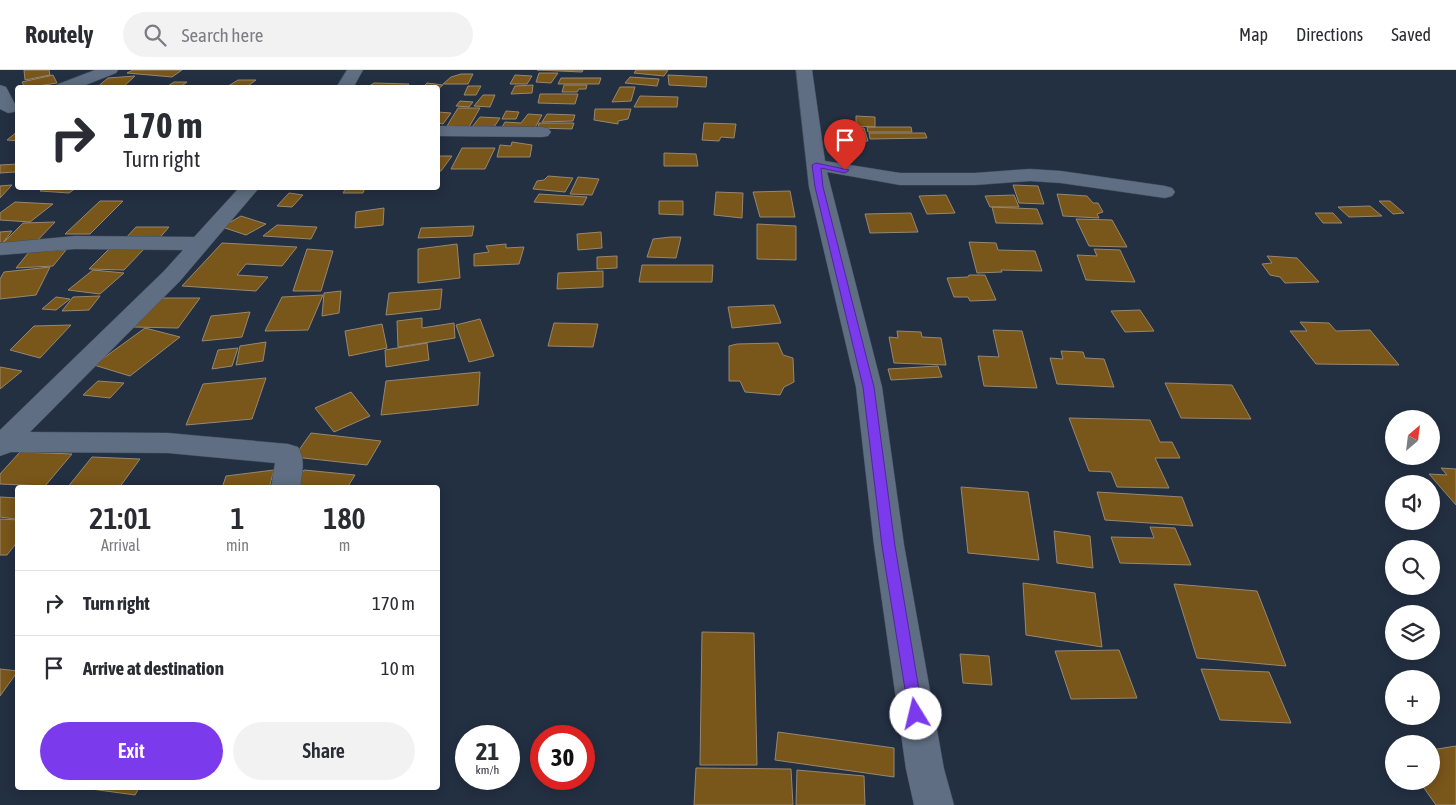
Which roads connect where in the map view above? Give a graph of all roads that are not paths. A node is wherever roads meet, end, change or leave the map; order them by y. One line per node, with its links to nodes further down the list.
1 (110, 70): 4 (street)
2 (355, 70): 5 (street)
3 (804, 70): 10 (street)
4 (70, 85)
5 (346, 85)
6 (0, 90): 7 (street)
7 (8, 108)
8 (440, 131): 9 (street)
9 (542, 132)
10 (816, 165): 12 (street); 17 (street)
11 (247, 190): 13 (street)
12 (1165, 192)
13 (202, 244): 14 (street); 15 (street)
14 (0, 249)
15 (2, 444): 16 (street)
16 (286, 485)
17 (934, 805)

